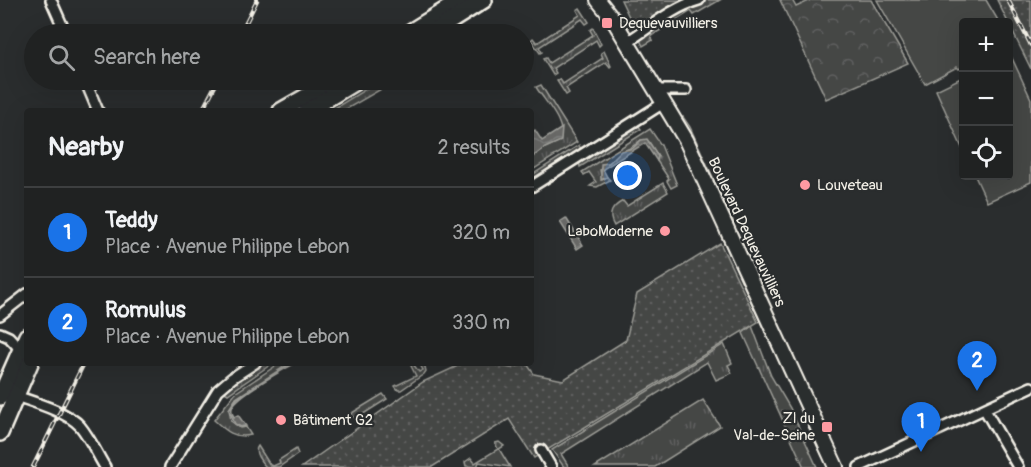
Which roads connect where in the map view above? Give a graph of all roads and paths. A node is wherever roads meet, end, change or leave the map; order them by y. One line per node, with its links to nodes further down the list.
1 (51, 0): 8 (street)
2 (462, 0): 9 (main road)
3 (484, 0): 10 (main road)
4 (598, 0): 7 (main road, Boulevard Dequevauvilliers)
5 (608, 0): 7 (main road, Boulevard Dequevauvilliers)
6 (699, 0): 11 (street)
7 (613, 19): 11 (main road, Boulevard Dequevauvilliers)
8 (62, 24)
9 (423, 24)
10 (446, 24)
11 (627, 42): 16 (main road, Boulevard Dequevauvilliers)
12 (89, 90): 17 (street)
13 (319, 90): 18 (main road)
14 (342, 90): 19 (main road)
15 (686, 90): 16 (street)
16 (661, 96): 20 (street); 36 (main road, Boulevard Dequevauvilliers)
17 (97, 108)
18 (290, 108)
19 (312, 108)
20 (534, 185)
21 (24, 296): 22 (street)
22 (0, 315)
23 (1, 337): 24 (street)
24 (24, 343): 29 (main road)
25 (29, 366): 28 (main road)
26 (250, 366): 34 (street)
27 (1031, 387): 30 (street)
28 (16, 396): 31 (main road); 33 (street)
29 (0, 398)
30 (985, 410): 37 (street); 38 (street)
31 (0, 433)
32 (541, 450): 35 (street)
33 (105, 467)
34 (170, 467)
35 (551, 467)
36 (836, 467)
37 (859, 467)
38 (1018, 467)

